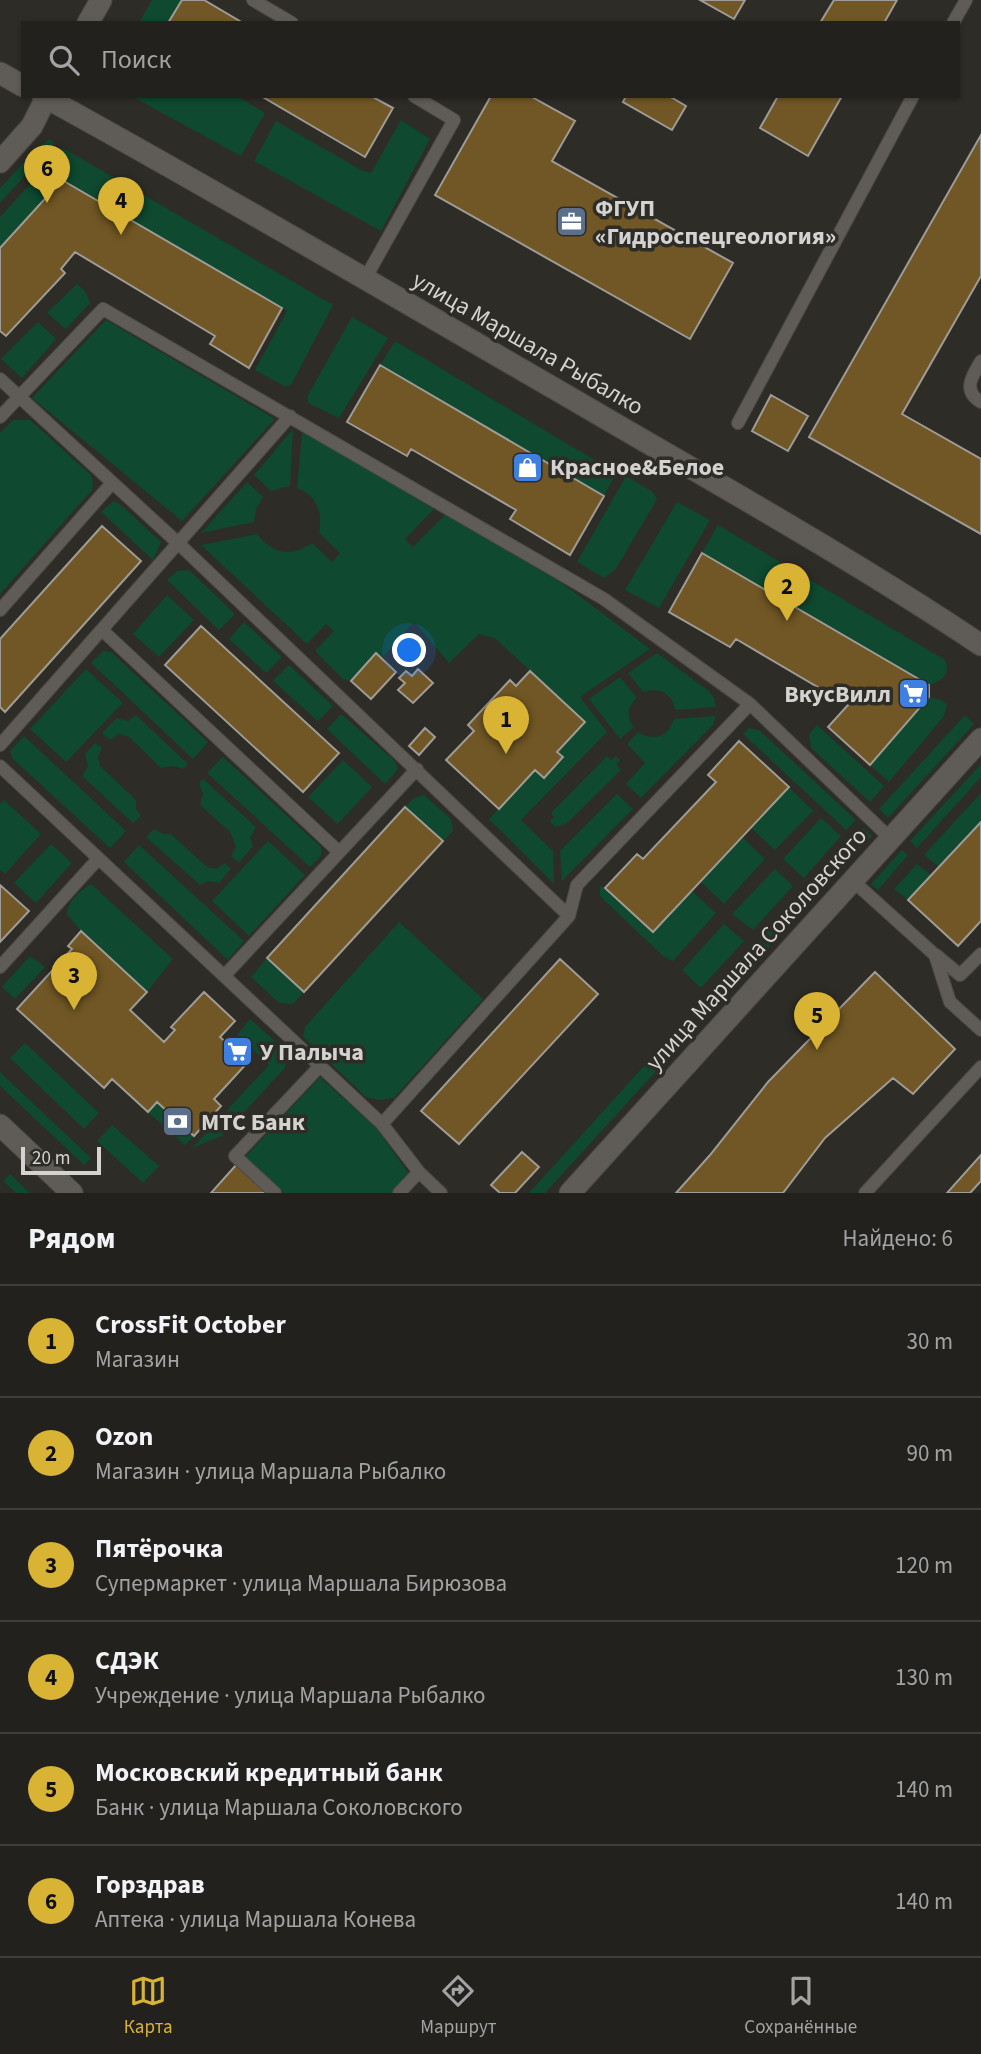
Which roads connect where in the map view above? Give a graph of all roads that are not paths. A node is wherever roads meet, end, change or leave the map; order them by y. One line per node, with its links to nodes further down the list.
1 (101, 0): 6 (street)
2 (253, 0): 5 (lane)
3 (281, 0): 5 (lane)
4 (966, 0): 8 (lane)
5 (274, 12): 7 (lane)
6 (89, 21)
7 (289, 21)
8 (954, 21)
9 (0, 73): 10 (street)
10 (21, 85)
11 (45, 98): 15 (street)
12 (47, 98): 16 (street, улица Маршала Рыбалко)
13 (417, 98): 16 (lane)
14 (912, 98): 23 (lane)
15 (0, 162)
16 (365, 279): 28 (street, улица Маршала Рыбалко)
17 (981, 361): 20 (lane)
18 (0, 379): 19 (lane)
19 (20, 397): 21 (lane); 22 (lane); 24 (lane)
20 (981, 402)
21 (290, 416): 25 (lane); 29 (lane)
22 (0, 418)
23 (738, 423)
24 (112, 482): 25 (lane); 26 (lane)
25 (178, 543): 27 (lane); 33 (lane)
26 (0, 611)
27 (102, 630): 31 (lane); 35 (lane)
28 (981, 645)
29 (750, 704): 34 (lane); 38 (lane)
30 (981, 739): 34 (street, улица Маршала Соколовского)
31 (0, 745)
32 (0, 766): 36 (lane)
33 (417, 769): 35 (lane); 38 (lane)
34 (891, 839): 37 (street, улица Маршала Соколовского)
35 (338, 851): 42 (lane)
36 (98, 859): 41 (lane); 42 (lane)
37 (853, 881): 40 (lane); 53 (street, улица Маршала Соколовского)
38 (569, 916): 46 (lane)
39 (981, 954): 40 (lane)
40 (935, 955): 43 (lane)
41 (0, 967)
42 (224, 976): 44 (lane)
43 (981, 1030)
44 (320, 1066): 46 (lane); 50 (lane)
45 (981, 1067): 54 (lane)
46 (382, 1124): 48 (lane)
47 (0, 1125): 49 (street)
48 (419, 1172): 51 (lane); 52 (lane)
49 (72, 1193)
50 (275, 1193)
51 (399, 1193)
52 (441, 1193)
53 (571, 1193)
54 (865, 1193)

